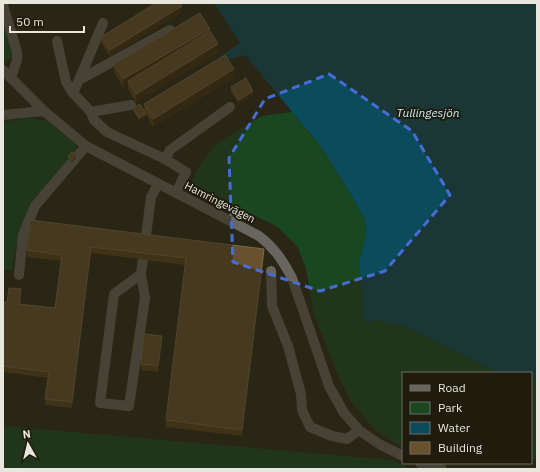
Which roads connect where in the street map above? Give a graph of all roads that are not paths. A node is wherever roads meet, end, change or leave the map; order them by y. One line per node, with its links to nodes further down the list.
1 (3, 4): 6 (street)
2 (103, 24): 7 (street)
3 (170, 30): 7 (street)
4 (57, 41): 8 (street)
5 (3, 70): 6 (street, Hamringevägen)
6 (11, 78): 11 (street, Hamringevägen)
7 (79, 80): 8 (street)
8 (73, 93): 12 (street)
9 (131, 105): 12 (street)
10 (230, 108): 15 (street)
11 (44, 111): 13 (street); 14 (street, Hamringevägen)
12 (91, 112): 15 (street)
13 (3, 115)
14 (86, 146): 16 (street, Hamringevägen); 20 (street)
15 (165, 159): 17 (street)
16 (158, 184): 17 (street, Hamringevägen); 19 (street)
17 (176, 193): 21 (street, Hamringevägen)
18 (271, 271): 21 (street)
19 (141, 274): 19 (street)
20 (18, 275)
21 (359, 430): 22 (street, Hamringevägen)
22 (402, 456)
23 (424, 464): 24 (street)
24 (442, 469)

